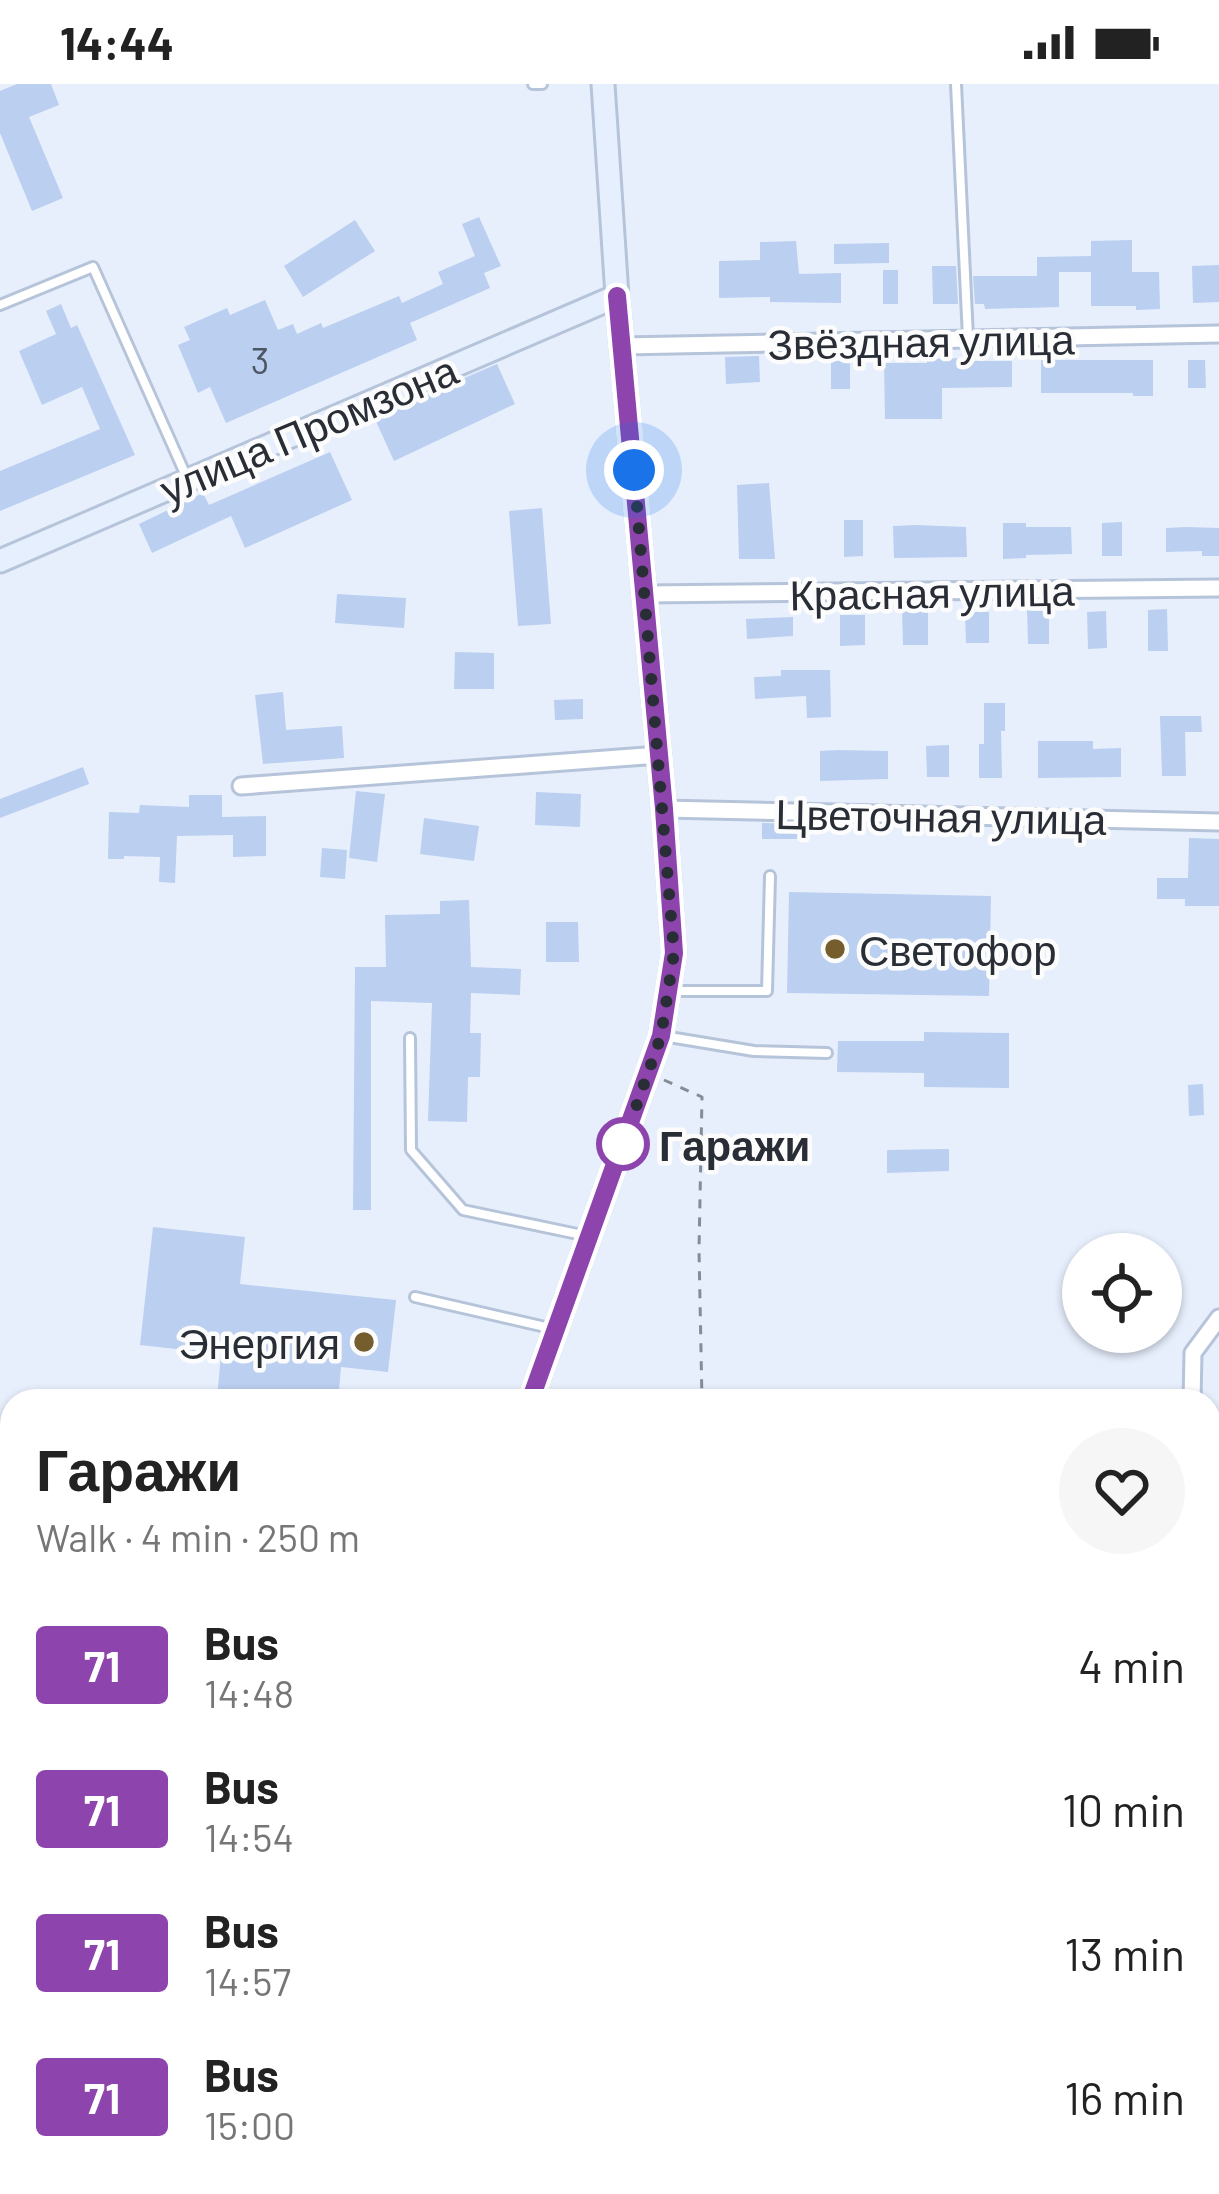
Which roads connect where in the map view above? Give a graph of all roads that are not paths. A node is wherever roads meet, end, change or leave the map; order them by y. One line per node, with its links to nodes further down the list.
1 (603, 84): 3 (main road)
2 (956, 84): 6 (lane)
3 (617, 296): 7 (main road); 8 (main road, улица Промзона)
4 (0, 305): 8 (lane)
5 (1219, 334): 6 (street, Звёздная улица)
6 (968, 339): 7 (street, Звёздная улица)
7 (623, 346): 12 (main road)
8 (188, 479): 9 (main road, улица Промзона)
9 (11, 551): 10 (main road, улица Промзона)
10 (0, 561)
11 (1219, 588): 12 (street, Красная улица)
12 (645, 594): 13 (main road)
13 (659, 754): 14 (street); 15 (main road)
14 (241, 787)
15 (664, 809): 16 (street, Цветочная улица); 18 (main road)
16 (1219, 821)
17 (770, 876): 18 (lane)
18 (669, 992): 19 (main road)
19 (661, 1036): 21 (lane); 22 (main road)
20 (410, 1038): 22 (lane)
21 (827, 1053)
22 (589, 1236): 25 (main road)
23 (415, 1297): 25 (lane)
24 (1219, 1318): 27 (street)
25 (555, 1330): 26 (main road)
26 (534, 1389)
27 (1192, 1389)

